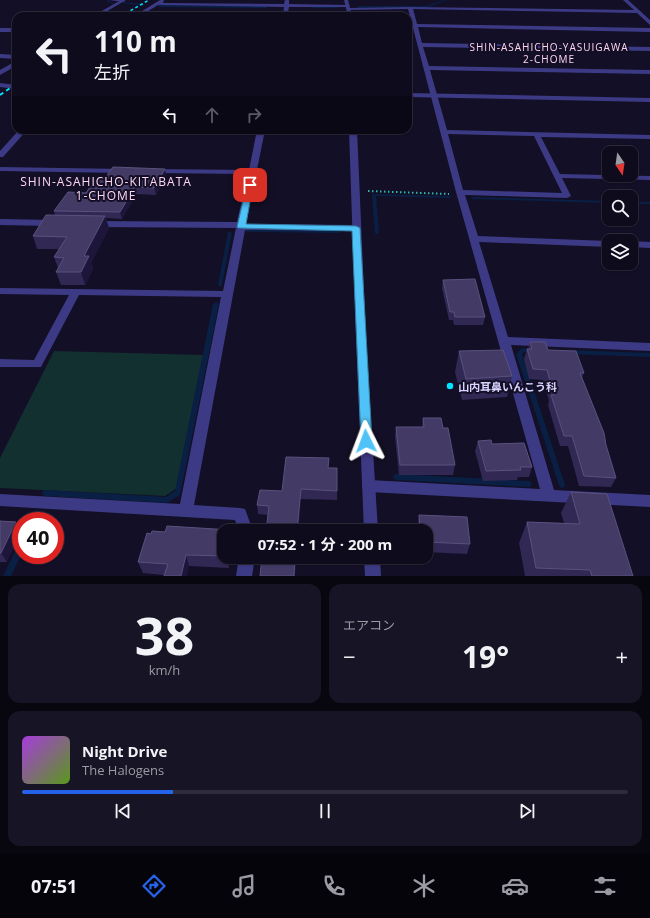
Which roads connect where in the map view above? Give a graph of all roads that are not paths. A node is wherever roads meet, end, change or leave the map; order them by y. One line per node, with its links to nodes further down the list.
1 (111, 0): 2 (street)
2 (124, 0): 9 (street)
3 (164, 0): 6 (street)
4 (625, 0): 12 (street)
5 (287, 3): 6 (street); 7 (street)
6 (157, 4): 10 (street)
7 (348, 5): 8 (street)
8 (410, 8): 11 (street); 12 (street)
9 (102, 12)
10 (143, 12)
11 (411, 12)
12 (639, 12): 14 (street)
13 (412, 15): 15 (street)
14 (650, 23)
15 (415, 25): 18 (street); 19 (street)
16 (0, 30): 17 (street)
17 (12, 30)
18 (650, 30)
19 (420, 45): 20 (street); 24 (street)
20 (650, 49)
21 (0, 56): 22 (street)
22 (12, 57)
23 (12, 66): 26 (street)
24 (426, 68): 25 (street); 30 (street)
25 (650, 72)
26 (0, 73)
27 (0, 85): 28 (street)
28 (12, 86)
29 (412, 95): 30 (street)
30 (434, 95): 31 (street); 32 (street)
31 (650, 100)
32 (443, 132): 36 (street); 43 (street)
33 (19, 134): 38 (street)
34 (260, 134): 40 (street)
35 (353, 134): 48 (street)
36 (536, 134): 37 (street); 41 (street)
37 (650, 137)
38 (0, 155)
39 (0, 169): 40 (street)
40 (252, 172): 47 (street)
41 (557, 176): 42 (street); 43 (street)
42 (650, 178)
43 (460, 194): 49 (street)
44 (0, 222): 45 (street)
45 (62, 223)
46 (86, 223): 47 (street)
47 (241, 226): 48 (street); 55 (street)
48 (356, 228): 59 (street)
49 (474, 239): 50 (street); 56 (street)
50 (602, 244)
51 (638, 244): 52 (street)
52 (650, 245)
53 (0, 291): 54 (street)
54 (76, 292): 55 (street); 58 (street)
55 (227, 294): 63 (street)
56 (504, 341): 57 (street); 60 (street)
57 (650, 347)
58 (0, 363)
59 (369, 486): 60 (street); 65 (street)
60 (549, 495): 62 (street)
61 (0, 500): 63 (street)
62 (650, 501)
63 (186, 511): 64 (street)
64 (244, 524)
65 (371, 524)
66 (246, 564): 68 (street)
67 (372, 564): 69 (street)
68 (244, 576)
69 (373, 576)

